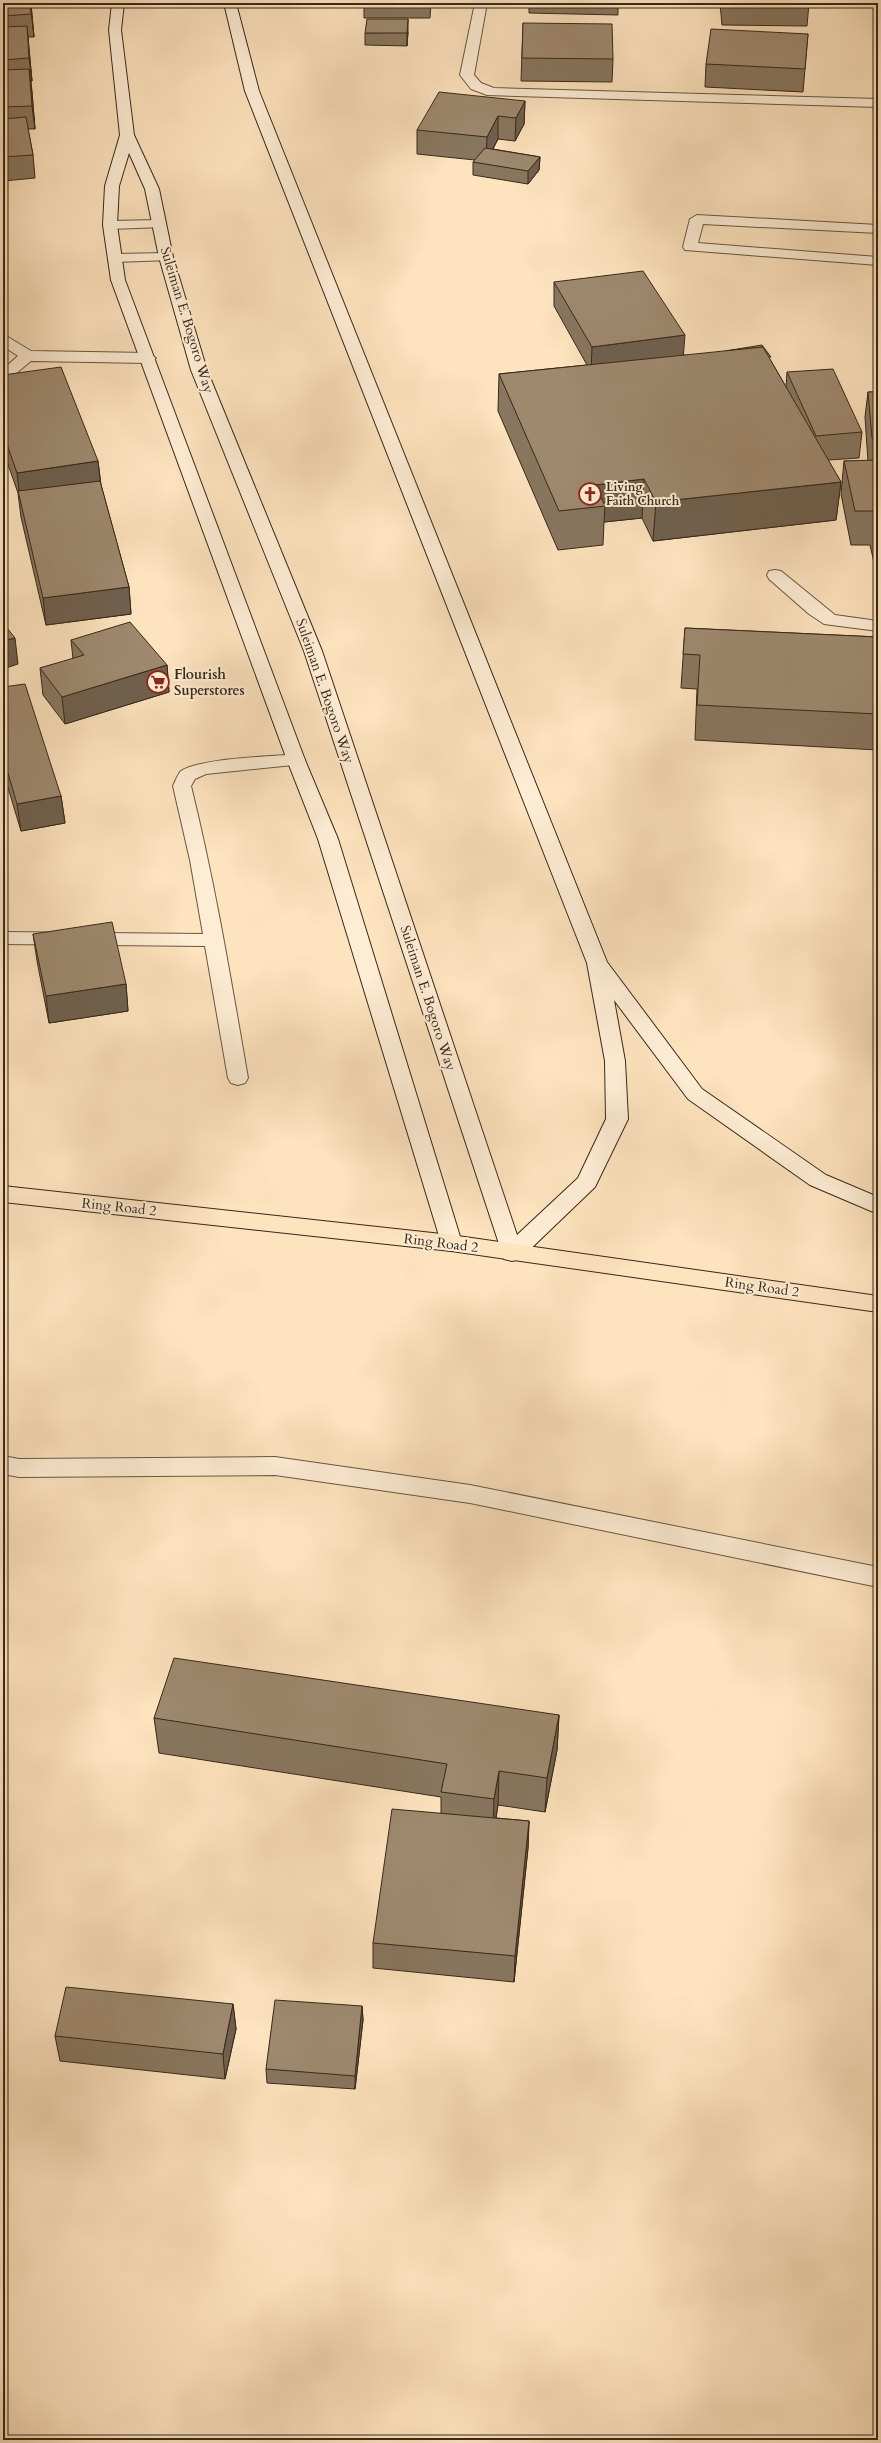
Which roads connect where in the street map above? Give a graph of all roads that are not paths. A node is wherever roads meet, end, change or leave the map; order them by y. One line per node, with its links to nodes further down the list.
1 (118, 3): 5 (street, Suleiman E. Bogoro Way)
2 (230, 3): 21 (street)
3 (481, 3): 4 (street)
4 (878, 104)
5 (127, 135): 6 (street, Suleiman E. Bogoro Way); 7 (street, Suleiman E. Bogoro Way)
6 (159, 224): 7 (street); 9 (street, Suleiman E. Bogoro Way)
7 (110, 225): 10 (street, Suleiman E. Bogoro Way)
8 (878, 229): 11 (street)
9 (166, 257): 10 (street); 26 (street, Suleiman E. Bogoro Way)
10 (115, 258): 14 (street, Suleiman E. Bogoro Way)
11 (878, 261)
12 (3, 339): 13 (street)
13 (27, 356): 14 (street); 15 (street)
14 (148, 358): 18 (street, Suleiman E. Bogoro Way)
15 (3, 377)
16 (775, 575): 17 (street)
17 (878, 626)
18 (296, 760): 20 (street); 25 (street, Suleiman E. Bogoro Way)
19 (3, 938): 20 (street)
20 (215, 940): 22 (street)
21 (597, 963): 24 (street); 26 (street)
22 (238, 1078)
23 (3, 1194): 25 (main road, Ring Road 2)
24 (878, 1206)
25 (452, 1243): 26 (main road, Ring Road 2)
26 (512, 1253): 27 (main road, Ring Road 2)
27 (878, 1304)
28 (3, 1465): 29 (street)
29 (878, 1577)

